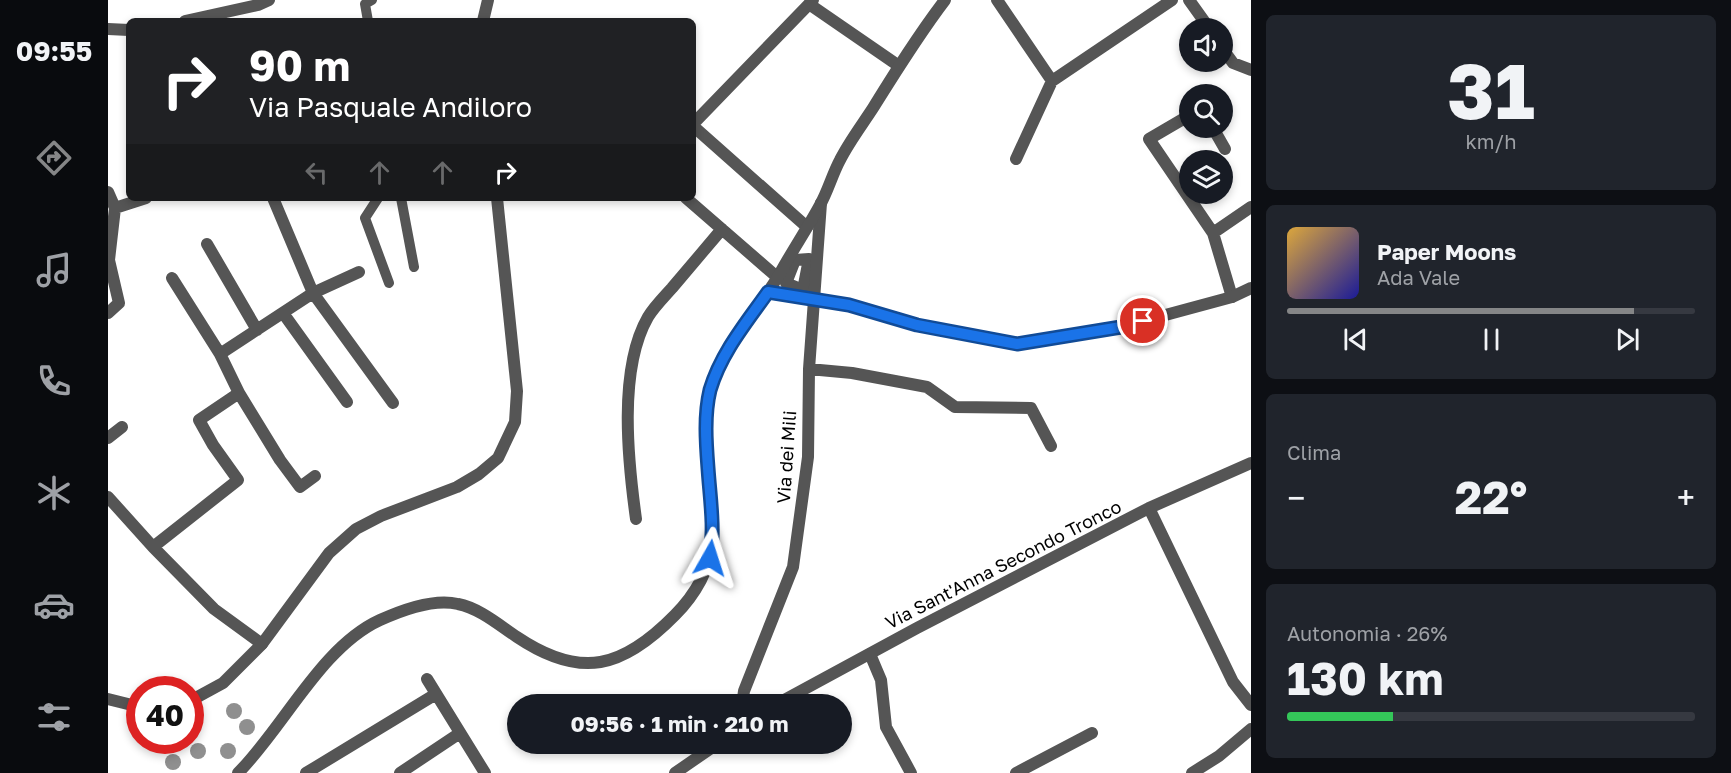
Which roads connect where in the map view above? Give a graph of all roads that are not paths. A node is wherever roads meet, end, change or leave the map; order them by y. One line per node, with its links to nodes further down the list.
1 (269, 0): 9 (street)
2 (372, 0): 10 (lane)
3 (488, 0): 11 (street)
4 (945, 0): 16 (street)
5 (998, 0): 18 (street)
6 (1172, 0): 18 (street)
7 (1189, 0): 12 (street)
8 (811, 2): 16 (street); 20 (street)
9 (199, 18)
10 (367, 18)
11 (484, 18)
12 (1202, 18)
13 (108, 29): 14 (street)
14 (126, 30)
15 (1233, 63): 17 (street)
16 (899, 66): 32 (street)
17 (1251, 70)
18 (1052, 81): 24 (street)
19 (1179, 121): 37 (street)
20 (696, 122)
21 (696, 128): 35 (street)
22 (1219, 138): 23 (street)
23 (1225, 149)
24 (1016, 159)
25 (108, 192): 33 (street)
26 (136, 201): 33 (street)
27 (274, 201): 46 (street)
28 (376, 201): 43 (lane)
29 (402, 201): 39 (lane)
30 (497, 201): 65 (street)
31 (689, 201): 36 (street)
32 (821, 203): 35 (street); 52 (street, Via dei Mili)
33 (115, 207): 49 (street)
34 (1251, 207): 37 (street)
35 (807, 227): 42 (street)
36 (722, 229): 42 (street); 63 (street)
37 (1213, 233): 47 (street)
38 (207, 244): 50 (street)
39 (414, 267)
40 (359, 272): 46 (street)
41 (172, 278): 51 (street)
42 (782, 280): 45 (street)
43 (389, 284)
44 (1251, 288): 47 (street)
45 (768, 292): 47 (street, bridge); 79 (street)
46 (313, 293): 48 (street); 55 (street)
47 (1232, 297)
48 (283, 313): 50 (street); 54 (street)
49 (108, 314)
50 (257, 330): 51 (street)
51 (220, 354): 53 (street)
52 (808, 369): 58 (street); 70 (street, Via dei Mili)
53 (239, 393): 60 (street); 64 (street)
54 (347, 402)
55 (393, 403)
56 (122, 427): 57 (street)
57 (108, 438)
58 (1051, 446)
59 (1251, 463): 62 (street, Via Sant'Anna Secondo Tronco)
60 (315, 476)
61 (108, 497): 64 (street)
62 (1149, 508): 66 (street, Via Sant'Anna Secondo Tronco); 74 (street)
63 (636, 519)
64 (153, 547): 65 (street)
65 (262, 644): 68 (street)
66 (870, 654): 71 (street, Via Sant'Anna Secondo Tronco); 84 (street)
67 (427, 679): 69 (street)
68 (204, 693)
69 (436, 694): 76 (street); 80 (street)
70 (744, 694)
71 (795, 694)
72 (108, 699): 73 (street)
73 (126, 704)
74 (1251, 705)
75 (1251, 729): 86 (street)
76 (460, 733): 81 (street); 82 (street)
77 (1092, 733): 85 (street)
78 (703, 754): 83 (street)
79 (238, 773)
80 (306, 773)
81 (400, 773)
82 (484, 773)
83 (675, 773)
84 (911, 773)
85 (1016, 773)
86 (1192, 773)

